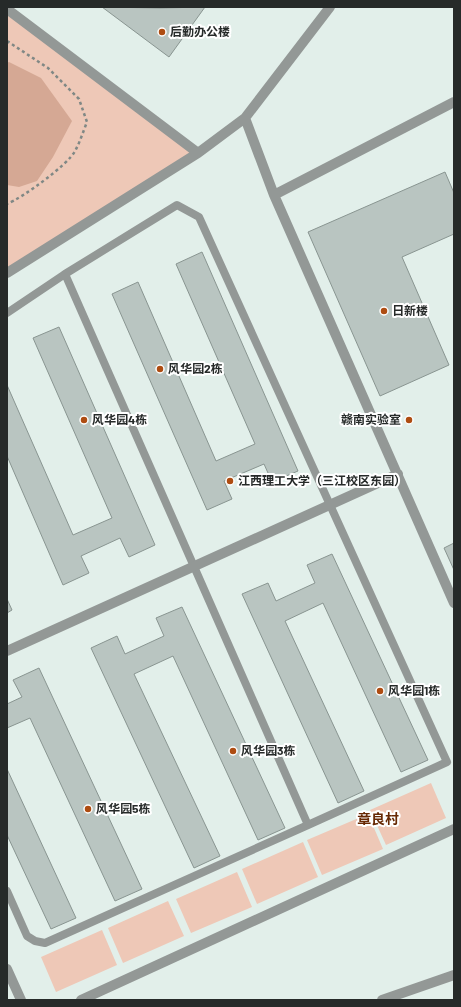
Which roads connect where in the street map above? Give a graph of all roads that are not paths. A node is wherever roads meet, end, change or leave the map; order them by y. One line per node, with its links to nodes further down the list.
1 (330, 7): 4 (street)
2 (7, 9): 5 (street)
3 (454, 102): 6 (street)
4 (245, 118): 5 (street); 6 (street)
5 (198, 153): 7 (street)
6 (274, 195): 10 (street)
7 (7, 273)
8 (65, 274): 9 (lane); 11 (lane); 12 (lane)
9 (7, 313)
10 (398, 474): 11 (street); 13 (street)
11 (331, 504): 12 (street); 15 (lane)
12 (194, 566): 14 (street); 15 (lane)
13 (454, 602)
14 (7, 651)
15 (308, 825): 17 (lane)
16 (454, 829): 21 (street)
17 (7, 891)
18 (7, 969): 20 (street)
19 (454, 976): 22 (street)
20 (21, 1000)
21 (81, 1000)
22 (382, 1000)

